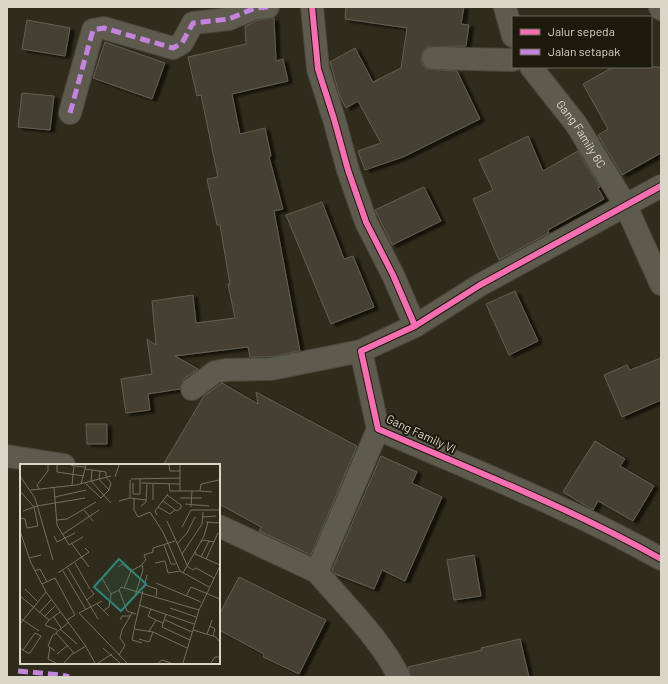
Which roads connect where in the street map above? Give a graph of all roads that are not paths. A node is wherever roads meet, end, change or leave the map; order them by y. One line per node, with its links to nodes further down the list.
1 (268, 7): 8 (street)
2 (312, 7): 12 (street)
3 (505, 7): 4 (street)
4 (512, 32)
5 (433, 58): 6 (street)
6 (512, 60)
7 (532, 68): 10 (street, Gang Family 6C)
8 (70, 113)
9 (661, 186): 10 (street)
10 (626, 206): 11 (street, Gang Family 6C); 12 (street)
11 (661, 284)
12 (415, 326): 13 (street)
13 (361, 351): 14 (street); 15 (street, Gang Family VI)
14 (192, 389)
15 (378, 429): 19 (street, Gang Family VI); 20 (street)
16 (7, 456): 17 (street)
17 (60, 464)
18 (220, 526): 20 (street)
19 (661, 558)
20 (317, 572): 21 (street)
21 (399, 677)

